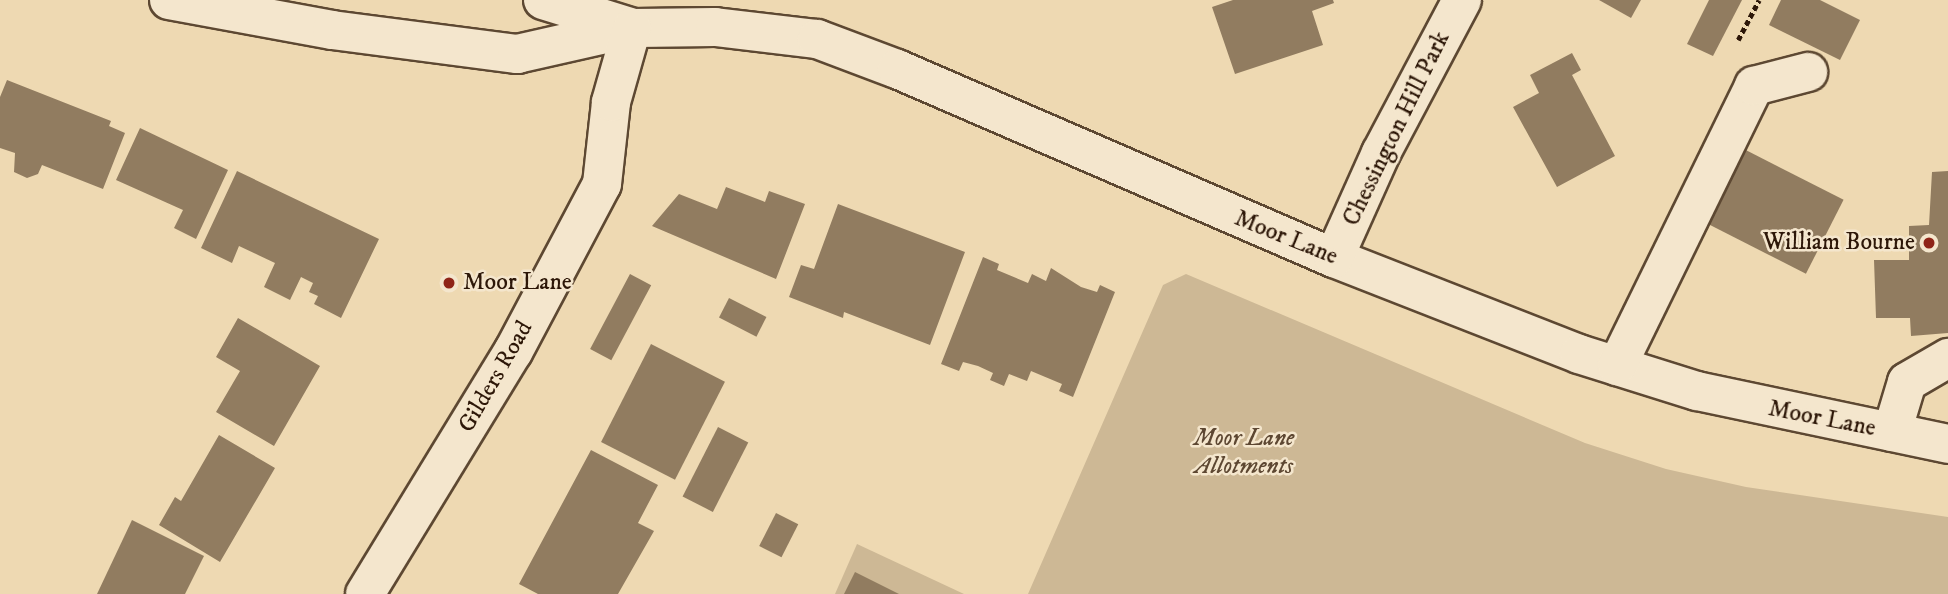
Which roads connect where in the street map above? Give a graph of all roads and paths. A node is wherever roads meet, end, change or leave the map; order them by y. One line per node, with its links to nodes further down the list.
1 (169, 0): 4 (street, Moor Lane)
2 (543, 0): 4 (street, Moor Lane)
3 (1462, 0): 6 (street, Chessington Hill Park)
4 (632, 28): 6 (street, Moor Lane); 11 (street, Gilders Road)
5 (1808, 72): 8 (street)
6 (1334, 258): 8 (street, Moor Lane)
7 (1948, 358): 9 (street)
8 (1617, 366): 9 (street, Moor Lane)
9 (1892, 432): 10 (street, Moor Lane)
10 (1948, 444)
11 (365, 594)

